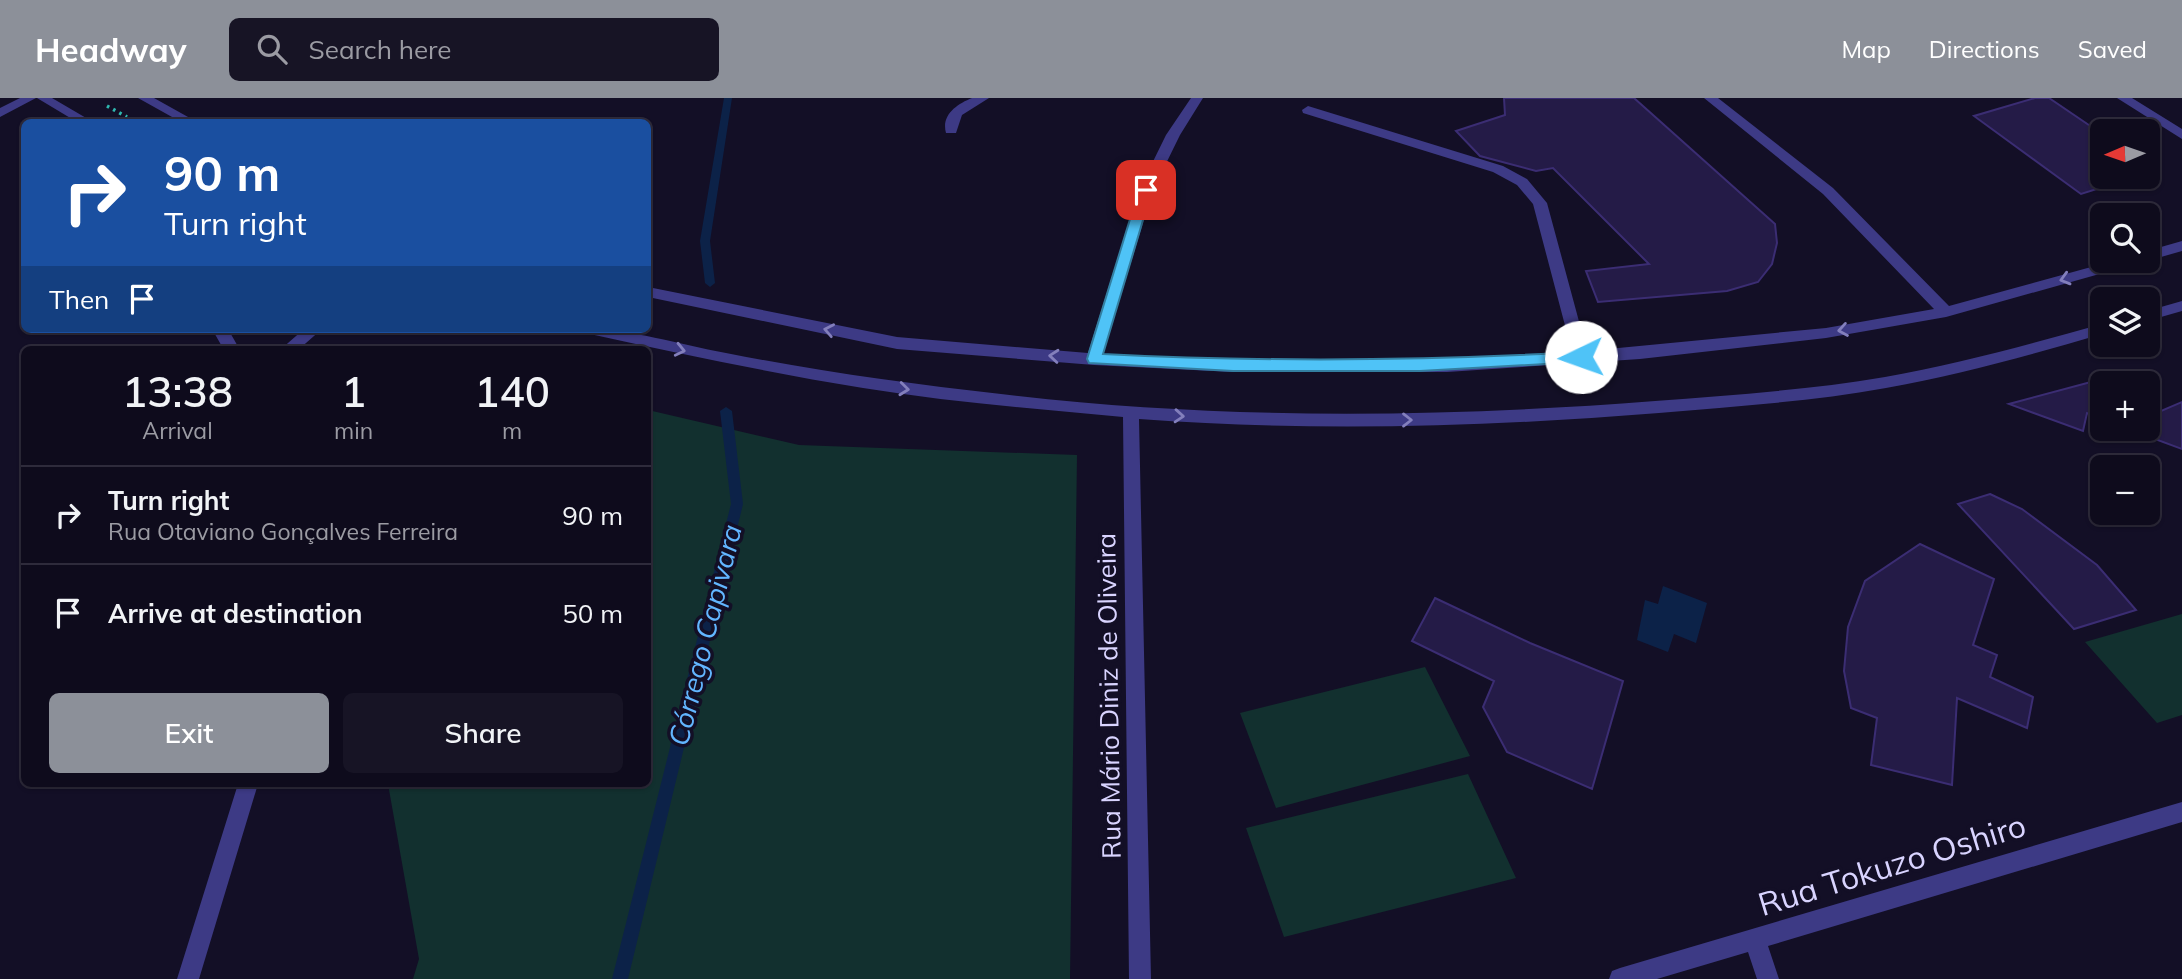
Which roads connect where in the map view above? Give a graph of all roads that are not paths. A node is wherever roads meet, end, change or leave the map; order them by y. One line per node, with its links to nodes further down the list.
1 (30, 98): 9 (street)
2 (43, 98): 10 (street)
3 (144, 98): 11 (street)
4 (983, 98): 12 (street)
5 (1197, 98): 26 (street)
6 (1710, 98): 19 (street)
7 (2123, 98): 13 (street)
8 (1308, 110): 25 (street)
9 (0, 113)
10 (81, 119)
11 (184, 119)
12 (951, 130)
13 (2182, 135)
14 (2182, 246): 15 (street)
15 (2160, 252)
16 (2090, 272): 19 (street, one-way to 19)
17 (651, 293): 26 (street, one-way to 17)
18 (2182, 306): 20 (street)
19 (1946, 312): 25 (street, one-way to 25)
20 (2160, 312)
21 (2090, 332): 27 (street, one-way to 21)
22 (309, 333): 24 (street)
23 (607, 333): 27 (street, one-way to 27)
24 (293, 346)
25 (1581, 357): 26 (street)
26 (1094, 359)
27 (1130, 413): 32 (street, Rua Mário Diniz de Oliveira)
28 (247, 787): 31 (street)
29 (2182, 812): 30 (street, Rua Tokuzo Oshiro)
30 (1755, 939): 33 (street, Rua Tokuzo Oshiro); 34 (street)
31 (188, 979)
32 (1140, 979)
33 (1620, 979)
34 (1768, 979)

